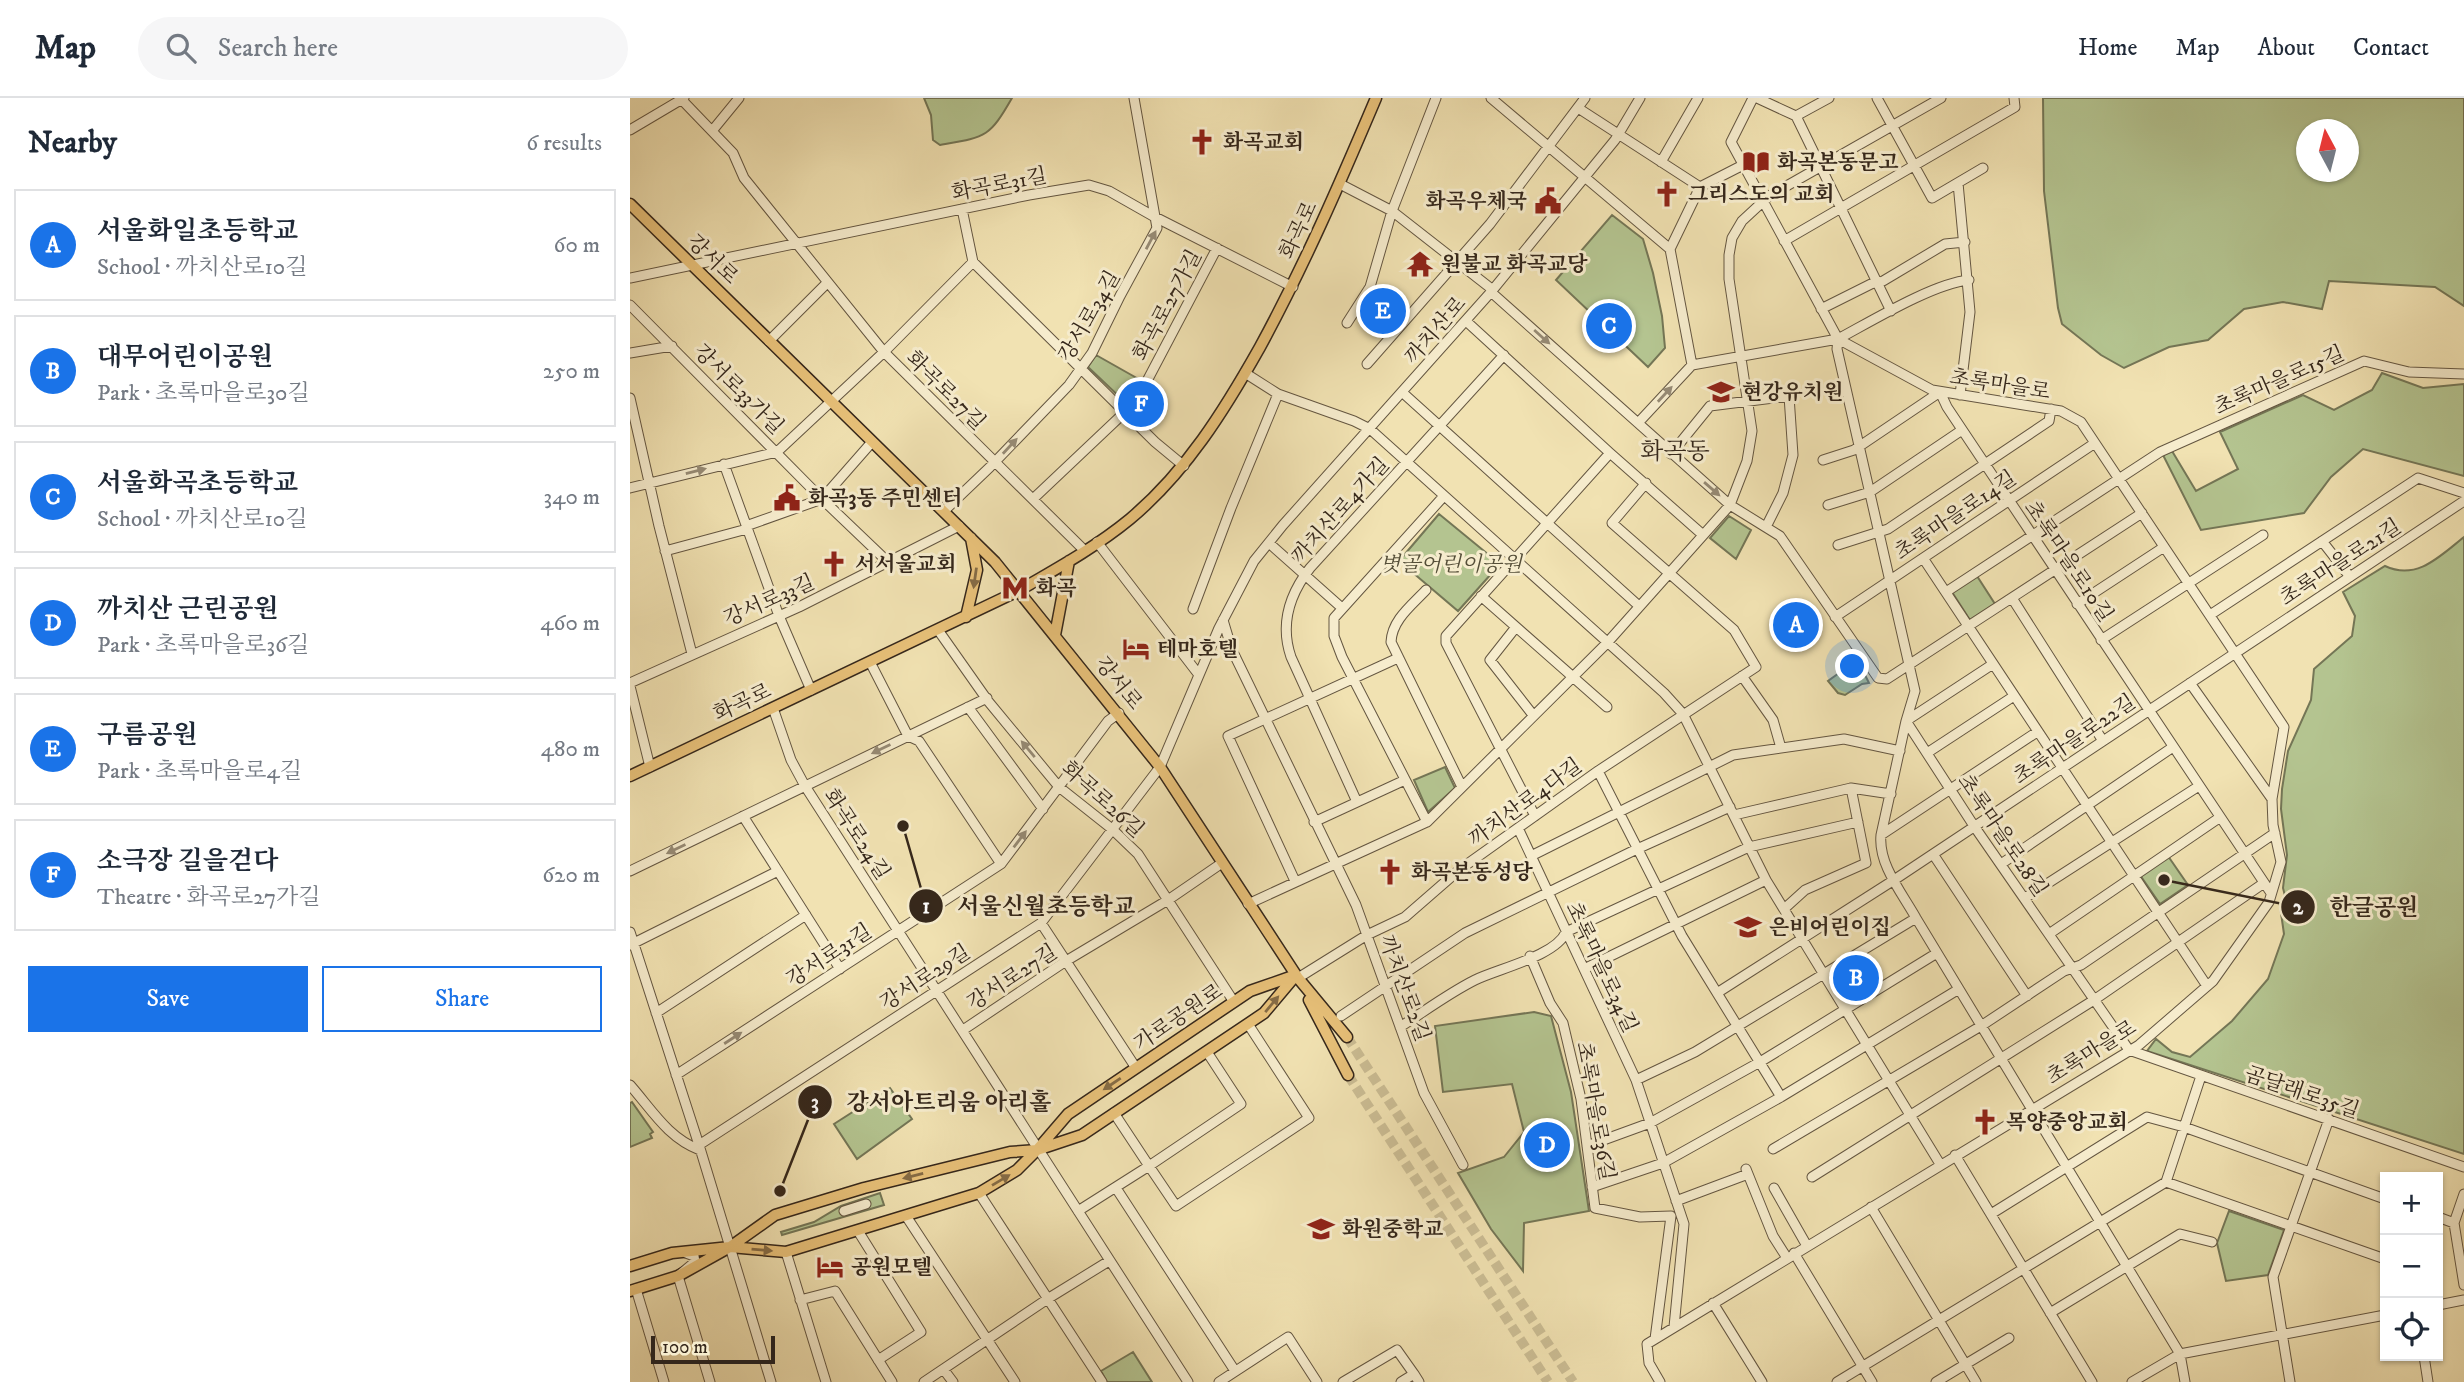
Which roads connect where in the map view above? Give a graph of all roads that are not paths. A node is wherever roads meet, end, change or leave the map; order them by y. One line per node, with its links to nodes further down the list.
1 (683, 98): 18 (street); 19 (street, 화곡로27길)
2 (739, 98): 19 (street)
3 (1133, 98): 36 (street)
4 (1376, 98): 29 (main road, 화곡로)
5 (1436, 98): 35 (street)
6 (1491, 98): 21 (street)
7 (1585, 98): 15 (street)
8 (1640, 98): 20 (street, 까치산로)
9 (1698, 98): 22 (street)
10 (1755, 98): 16 (street); 23 (street)
11 (1829, 98): 16 (street)
12 (1877, 98): 17 (street)
13 (1941, 98): 17 (street)
14 (2014, 98): 25 (street)
15 (1578, 108): 20 (street); 21 (street)
16 (1796, 116): 24 (street)
17 (1891, 126): 24 (street); 25 (street)
18 (630, 130)
19 (712, 131): 38 (street, 화곡로27길)
20 (1618, 134): 22 (street); 27 (street, 까치산로)
21 (1549, 146): 27 (street); 42 (street)
22 (1661, 162): 30 (street)
23 (1743, 165): 30 (street); 31 (street)
24 (1821, 166): 31 (street); 34 (street)
25 (1914, 166): 28 (street); 34 (street)
26 (1983, 168): 28 (street)
27 (1586, 176): 41 (street); 50 (street, 까치산로)
28 (1958, 183): 39 (street)
29 (1340, 184): 35 (street); 49 (main road, 화곡로)
30 (1700, 187): 41 (street)
31 (1763, 202): 37 (street); 62 (street)
32 (630, 204): 44 (main road, 강서로)
33 (962, 209): 36 (street, 화곡로31길); 38 (street, 화곡로31길); 43 (street)
34 (1841, 209): 37 (street); 48 (street)
35 (1392, 211): 42 (street); 55 (street)
36 (1153, 216): 40 (street, 화곡로31길); 65 (street, 강서로34길, one-way to 36)
37 (1784, 241): 52 (street)
38 (794, 243): 44 (street, 화곡로31길); 47 (street, 화곡로27길)
39 (1965, 243): 46 (street); 48 (street)
40 (1217, 248): 49 (street, 화곡로31길); 76 (street, 화곡로27가길)
41 (1670, 249): 64 (street)
42 (1458, 261): 50 (street); 63 (street)
43 (974, 262): 59 (street); 65 (street)
44 (692, 266): 45 (street, 화곡로31길); 57 (main road, 강서로)
45 (630, 278)
46 (1969, 280): 53 (street); 71 (street)
47 (827, 283): 57 (street); 59 (street, 화곡로27길)
48 (1877, 283): 52 (street); 53 (street)
49 (1293, 287): 66 (main road, 화곡로)
50 (1492, 291): 54 (street, 까치산로); 77 (street, one-way to 77)
51 (630, 305): 58 (street, 강서로33가길)
52 (1821, 309): 56 (street)
53 (1891, 311): 56 (street)
54 (1466, 321): 61 (street); 69 (street, 까치산로)
55 (1347, 323)
56 (1838, 339): 62 (street); 68 (street, 초록마을로); 83 (street)
57 (769, 341): 74 (main road, 강서로)
58 (673, 346): 60 (street); 84 (street, 강서로33가길)
59 (884, 352): 74 (street); 88 (street, 화곡로27길)
60 (630, 354)
61 (1504, 355): 78 (street, 까치산로4가길); 85 (street)
62 (1741, 356): 64 (street); 73 (street)
63 (1367, 364)
64 (1692, 365): 77 (street, one-way to 64)
65 (1081, 368): 76 (street); 88 (street, 강서로34길, one-way to 65)
66 (1245, 373): 70 (street); 92 (main road, 화곡로)
67 (2464, 374): 93 (street, 초록마을로15길)
68 (1940, 392): 71 (street, 초록마을로); 80 (street, 초록마을로10길); 83 (street)
69 (1403, 393): 78 (street); 79 (street, 까치산로)
70 (1278, 394): 79 (street); 141 (street)
71 (1960, 395): 75 (street, 초록마을로)
72 (630, 398): 94 (street)
73 (1748, 400): 86 (street); 104 (street); 111 (street)
74 (832, 402): 81 (main road, 강서로); 84 (street)
75 (2051, 409): 82 (street, 초록마을로); 91 (street)
76 (1125, 412): 92 (street); 101 (street, 화곡로27가길)
77 (1638, 423): 86 (street)
78 (1440, 426): 89 (street, 까치산로4가길); 108 (street)
79 (1370, 429): 89 (street); 119 (street, 까치산로)
80 (1962, 430): 91 (street, 초록마을로10길); 97 (street)
81 (872, 442): 100 (street); 106 (main road, 강서로)
82 (2095, 443): 93 (street, 초록마을로); 102 (street, 초록마을로14길)
83 (1860, 446): 87 (street); 97 (street)
84 (777, 452): 90 (street); 100 (street, 강서로33가길)
85 (1610, 453): 95 (street); 108 (street)
86 (1671, 454): 104 (street, one-way to 104)
87 (1823, 460)
88 (994, 462): 101 (street, 화곡로27길); 106 (street, 강서로34길)
89 (1406, 463): 99 (street); 130 (street, 까치산로4가길)
90 (724, 464): 94 (street, one-way to 90); 110 (street)
91 (1984, 465): 102 (street, 초록마을로10길); 112 (street)
92 (1184, 466): 118 (main road, 화곡로)
93 (2118, 478): 107 (street, 초록마을로); 115 (street, 초록마을로15길)
94 (650, 483): 96 (street); 122 (street)
95 (1646, 484): 113 (street); 129 (street)
96 (630, 488)
97 (1870, 492): 105 (street); 112 (street)
98 (2464, 493): 117 (street)
99 (1443, 497): 125 (street); 142 (street)
100 (822, 499): 110 (street); 127 (street, 강서로33가길)
101 (1032, 499): 123 (street, 화곡로27길)
102 (2008, 501): 115 (street, 초록마을로10길); 124 (street, 초록마을로14길)
103 (2464, 501): 131 (street, 초록마을로21길)
104 (1730, 505): 111 (street); 113 (street)
105 (1828, 505)
106 (944, 511): 109 (main road, 강서로)
107 (2142, 513): 121 (street, 초록마을로); 128 (street)
108 (1548, 522): 125 (street); 140 (street)
109 (959, 526): 116 (main road, 강서로); 127 (street, 강서로33길)
110 (746, 527): 122 (street); 144 (street)
111 (1766, 527): 146 (street)
112 (1880, 533): 120 (street); 132 (street)
113 (1703, 535): 129 (street)
114 (2263, 535): 133 (street)
115 (2031, 536): 128 (street, 초록마을로10길); 136 (street, 초록마을로15길)
116 (971, 538): 135 (main road, 강서로); 145 (main road, one-way to 145)
117 (2322, 541): 131 (street); 143 (street)
118 (1097, 542): 123 (main road, 화곡로); 160 (street)
119 (1269, 542): 130 (street); 147 (street, 까치산로)
120 (1838, 545)
121 (2164, 547): 133 (street, 초록마을로); 139 (street)
122 (666, 551): 155 (street)
123 (1084, 551): 126 (main road, 화곡로)
124 (1923, 558): 132 (street, 초록마을로14길); 136 (street)
125 (1514, 559): 137 (street); 153 (street)
126 (1069, 561): 135 (main road, 화곡로); 151 (main road)
127 (889, 563): 144 (street, 강서로33길)
128 (2054, 570): 138 (street); 139 (street, 초록마을로10길)
129 (1669, 573): 140 (street); 162 (street, 까치산로4다길)
130 (1304, 575): 142 (street); 169 (street, 까치산로4가길)
131 (2350, 577): 154 (street, 초록마을로21길)
132 (1891, 579): 146 (street, 초록마을로14길); 158 (street)
133 (2188, 582): 143 (street, 초록마을로); 152 (street)
134 (1426, 590): 156 (street)
135 (1018, 591): 145 (main road, 화곡로); 151 (main road, 강서로)
136 (1946, 592): 148 (street)
137 (1481, 596): 149 (street); 184 (street)
138 (2012, 598): 148 (street); 181 (street)
139 (2077, 604): 152 (street, 초록마을로10길)
140 (1639, 606): 153 (street)
141 (1194, 608)
142 (1342, 608): 163 (street)
143 (2210, 615): 154 (street, 초록마을로)
144 (779, 616): 155 (street, 강서로33길); 166 (street)
145 (966, 617): 150 (main road, 화곡로)
146 (1835, 617): 158 (street)
147 (1223, 620): 160 (street, 까치산로); 177 (street, 까치산로2길)
148 (1968, 626): 158 (street); 159 (street)
149 (1516, 627): 161 (street); 176 (street)
150 (938, 630): 157 (main road, 화곡로); 168 (street, 화곡로26길)
151 (1055, 635): 174 (main road, 강서로)
152 (2101, 640): 173 (street, 초록마을로10길)
153 (1606, 643): 161 (street); 175 (street)
154 (2235, 653): 164 (street, 초록마을로22길); 201 (street, 초록마을로)
155 (692, 654): 165 (street, 강서로33길)
156 (1398, 658): 163 (street); 195 (street)
157 (870, 662): 166 (main road, 화곡로); 180 (street)
158 (1910, 664): 178 (street)
159 (1993, 664): 167 (street); 178 (street)
160 (1199, 675): 188 (street, 까치산로)
161 (1573, 676): 171 (street); 176 (street)
162 (1742, 676): 175 (street, 까치산로4다길); 183 (street)
163 (1353, 679): 169 (street); 193 (street)
164 (2190, 683): 173 (street, 초록마을로22길); 201 (street)
165 (630, 685): 187 (street)
166 (811, 690): 172 (main road, 화곡로)
167 (2014, 696): 179 (street); 186 (street)
168 (987, 698): 170 (street); 197 (street, 화곡로26길, one-way to 168)
169 (1311, 698): 177 (street); 202 (street, 까치산로4가길)
170 (968, 707): 180 (street); 204 (street)
171 (1607, 707)
172 (773, 708): 187 (main road, 화곡로); 194 (street, 화곡로24길)
173 (2148, 710): 181 (street, 초록마을로22길); 182 (street, 초록마을로10길)
174 (1119, 713): 188 (main road, 강서로); 197 (street, 강서로31길)
175 (1683, 714): 189 (street); 191 (street, 까치산로4다길)
176 (1533, 715): 184 (street)
177 (1265, 719): 211 (street, 까치산로2길); 233 (street)
178 (1906, 721): 185 (street); 186 (street, 초록마을로28길)
179 (2037, 732): 190 (street); 199 (street)
180 (908, 736): 194 (street, one-way to 194); 226 (street)
181 (2104, 741): 190 (street, 초록마을로22길)
182 (2173, 747): 196 (street, 초록마을로10길); 203 (street)
183 (1781, 748): 185 (street); 189 (street)
184 (1499, 750): 195 (street); 208 (street)
185 (1900, 751): 200 (street)
186 (1927, 753): 199 (street, 초록마을로28길)
187 (650, 767): 192 (main road, 화곡로)
188 (1160, 767): 215 (street, 강서로29길); 224 (main road, 강서로)
189 (1710, 767): 205 (street); 206 (street)
190 (2062, 769): 203 (street); 213 (street, 초록마을로22길)
191 (1598, 771): 206 (street, 까치산로4다길); 208 (street, 까치산로4다길)
192 (630, 776)
193 (1405, 780): 202 (street); 212 (street)
194 (805, 786): 207 (street); 247 (street, 화곡로24길)
195 (1462, 786): 212 (street)
196 (2199, 786): 209 (street, 초록마을로10길); 218 (street)
197 (1059, 787): 204 (street, 강서로31길); 215 (street, 화곡로26길)
198 (1851, 788): 200 (street); 205 (street); 210 (street)
199 (1951, 790): 213 (street, 초록마을로28길); 217 (street)
200 (1891, 794): 217 (street)
201 (2272, 799): 216 (street, 초록마을로)
202 (1357, 802): 211 (street)
203 (2087, 805): 218 (street); 227 (street)
204 (1043, 809): 226 (street, 강서로31길, one-way to 204)
205 (1732, 811): 219 (street); 220 (street)
206 (1619, 813): 220 (street, 까치산로4다길); 223 (street)
207 (743, 816): 228 (street, one-way to 228); 229 (street)
208 (1535, 816): 214 (street, 까치산로4다길)
209 (2219, 818): 222 (street, 초록마을로10길); 230 (street)
210 (1858, 821): 219 (street); 241 (street)
211 (1314, 822): 225 (street, 까치산로2길)
212 (1427, 822): 225 (street)
213 (1974, 826): 221 (street, 초록마을로22길); 227 (street, 초록마을로28길)
214 (1518, 828): 223 (street, 초록마을로34길); 251 (street, 까치산로4다길)
215 (1112, 829): 239 (street, 화곡로26길); 245 (street, 강서로29길)
216 (2275, 833): 222 (street); 237 (street, 초록마을로)
217 (1881, 835): 232 (street)
218 (2111, 842): 230 (street); 238 (street)
219 (1749, 846): 231 (street); 235 (street)
220 (1637, 849): 235 (street, 까치산로4다길); 236 (street)
221 (1933, 854): 232 (street, 초록마을로22길); 268 (street)
222 (2244, 854): 234 (street, 초록마을로10길); 242 (street)
223 (1531, 856): 236 (street, 초록마을로34길)
224 (1222, 863): 239 (street, 강서로27길); 240 (main road, 강서로)
225 (1334, 863): 233 (street); 251 (street, 까치산로2길)
226 (1001, 864): 247 (street, 강서로31길)
227 (2001, 864): 238 (street, 초록마을로28길)
228 (630, 871)
229 (778, 871): 243 (street); 254 (street)
230 (2135, 876): 242 (street); 250 (street)
231 (1766, 880): 241 (street); 246 (street)
232 (1894, 880): 244 (street); 252 (street, 초록마을로22길)
233 (1295, 881): 240 (street)
234 (2264, 883): 237 (street, 초록마을로10길); 253 (street)
235 (1657, 888): 246 (street, 까치산로4다길); 249 (street)
236 (1548, 893): 249 (street, 초록마을로34길); 263 (street)
237 (2271, 893): 264 (street, 초록마을로)
238 (2025, 898): 250 (street, 초록마을로28길)
239 (1168, 900): 257 (street, 강서로27길); 270 (street, 화곡로26길)
240 (1248, 904): 262 (main road, 강서로)
241 (1784, 909): 252 (street)
242 (2158, 911): 253 (street); 258 (street)
243 (806, 915): 259 (street); 272 (street)
244 (1916, 918): 255 (street); 261 (street)
245 (1041, 923): 257 (street); 266 (street, 강서로29길)
246 (1676, 925): 260 (street); 267 (street, 까치산로4다길)
247 (899, 931): 259 (street, 강서로31길); 266 (street, 화곡로24길)
248 (630, 932): 254 (street)
249 (1566, 932): 256 (street); 260 (street, 초록마을로34길)
250 (2049, 934): 258 (street, 초록마을로28길)
251 (1367, 935): 262 (street, 까치산로4다길); 263 (street, 까치산로2길)
252 (1802, 937): 261 (street); 267 (street, 초록마을로22길)
253 (2179, 943): 264 (street); 269 (street)
254 (632, 944): 272 (street)
255 (1937, 953): 265 (street); 271 (street)
256 (1530, 956): 277 (street); 299 (street, 초록마을로36길)
257 (1066, 961): 278 (street, 강서로27길); 285 (street)
258 (2073, 968): 268 (street); 269 (street, 초록마을로28길)
259 (841, 969): 286 (street, 강서로31길, one-way to 259)
260 (1584, 969): 289 (street, 초록마을로34길)
261 (1825, 973): 271 (street); 275 (street)
262 (1297, 977): 270 (main road, 가로공원로); 274 (main road, 가로공원로, one-way to 262); 279 (main road, 강서로); 287 (main road, 강서로)
263 (1386, 986): 273 (street); 277 (street, 까치산로2길)
264 (2207, 986): 281 (street, 초록마을로)
265 (1959, 989): 276 (street); 280 (street)
266 (937, 990): 278 (street, 화곡로24길); 300 (street, 강서로29길)
267 (1717, 993): 275 (street, 까치산로4다길)
268 (2026, 996): 276 (street)
269 (2094, 1000): 281 (street, 초록마을로28길); 283 (street)
270 (1234, 1002): 285 (main road, 가로공원로)
271 (1846, 1009): 280 (street); 284 (street)
272 (656, 1013): 286 (street)
273 (1341, 1016)
274 (1248, 1024): 282 (main road, 가로공원로); 307 (street)
275 (1738, 1026): 284 (street, 까치산로4다길); 289 (street)
276 (1981, 1026): 283 (street); 290 (street)
277 (1400, 1027): 306 (street, 까치산로2길)
278 (963, 1030): 302 (street, 화곡로24길)
279 (1347, 1037)
280 (1868, 1044): 290 (street); 292 (street)
281 (2129, 1050): 288 (street, 곰달래로35길); 293 (street, 초록마을로)
282 (1207, 1052): 294 (main road, 가로공원로); 307 (street)
283 (2001, 1058): 293 (street); 295 (street)
284 (1760, 1062): 292 (street, 까치산로4다길); 297 (street)
285 (1136, 1068): 302 (main road, 가로공원로, one-way to 302)
286 (676, 1075): 300 (street)
287 (1348, 1075)
288 (2200, 1076): 296 (street, 곰달래로35길); 298 (street)
289 (1636, 1080): 297 (street, 초록마을로34길)
290 (1890, 1080): 295 (street); 301 (street)
291 (632, 1092): 300 (street)
292 (1781, 1097): 304 (street)
293 (2032, 1109): 303 (street, 초록마을로); 308 (street)
294 (1114, 1113): 302 (main road, 가로공원로); 307 (street)
295 (1911, 1115): 305 (street); 311 (street)
296 (2329, 1119): 309 (street, 곰달래로35길); 310 (street)
297 (1650, 1123): 299 (street); 304 (street, 초록마을로34길)
298 (2184, 1127): 308 (street); 310 (street); 312 (street)
299 (1587, 1146): 313 (street, 초록마을로36길)
300 (700, 1147): 334 (street)
301 (1773, 1149)
302 (1037, 1150): 316 (main road, 가로공원로, one-way to 302); 323 (street, 화곡로24길); 334 (main road, 가로공원로, one-way to 334)
303 (1955, 1155): 305 (street, 초록마을로); 324 (street)
304 (1663, 1163): 313 (street); 319 (street, 초록마을로34길)
305 (1941, 1164): 321 (street, 초록마을로)
306 (1463, 1165)
307 (1149, 1166): 314 (street)
308 (2066, 1166): 324 (street); 328 (street)
309 (2464, 1167)
310 (2311, 1172): 318 (street); 330 (street)
311 (1812, 1177)
312 (2166, 1182): 328 (street); 330 (street)
313 (1592, 1187): 325 (street, 초록마을로36길)
314 (1116, 1188): 323 (street); 365 (street)
315 (1774, 1188): 333 (street)
316 (979, 1193): 326 (main road, 가로공원로); 346 (street)
317 (2464, 1194): 329 (street)
318 (2380, 1197)
319 (1676, 1201): 325 (street, 초록마을로34길); 337 (street)
320 (866, 1204): 322 (street)
321 (1871, 1207): 333 (street, 초록마을로); 353 (street)
322 (844, 1211)
323 (1078, 1211): 339 (street, 화곡로24길)
324 (1991, 1214): 342 (street)
325 (1675, 1215): 354 (street, 초록마을로34길); 358 (street)
326 (906, 1216): 331 (main road, 가로공원로); 357 (street)
327 (2443, 1219): 329 (street)
328 (2100, 1222): 341 (street); 342 (street)
329 (2454, 1223): 344 (street)
330 (2291, 1227): 338 (street); 355 (street)
331 (858, 1231): 335 (main road, 가로공원로); 360 (street)
332 (2212, 1242): 341 (street)
333 (1807, 1246): 337 (street, 초록마을로)
334 (730, 1247): 335 (main road, 가로공원로, one-way to 335); 336 (main road, 가로공원로); 343 (main road, 가로공원로); 369 (street)
335 (786, 1252): 347 (street)
336 (672, 1253): 340 (main road, 가로공원로); 343 (street)
337 (1791, 1256): 349 (street, 초록마을로); 363 (street)
338 (2380, 1257)
339 (1109, 1261): 346 (street); 376 (street, 화곡로24길)
340 (630, 1266)
341 (2127, 1266): 351 (street); 359 (street)
342 (2024, 1268): 351 (street); 353 (street)
343 (678, 1276): 345 (main road, 가로공원로); 368 (street)
344 (2464, 1285)
345 (633, 1290): 367 (street)
346 (1049, 1297): 357 (street); 375 (street)
347 (800, 1300): 360 (street); 370 (street)
348 (2464, 1300): 350 (street)
349 (1713, 1303): 354 (street, 초록마을로); 382 (street)
350 (2443, 1304)
351 (2050, 1312): 387 (street)
352 (2380, 1316): 355 (street)
353 (1939, 1320): 362 (street); 363 (street)
354 (1674, 1326): 358 (street, 초록마을로)
355 (2282, 1334): 359 (street); 390 (street)
356 (2009, 1338): 362 (street)
357 (987, 1339): 364 (street); 374 (street)
358 (1651, 1342): 381 (street)
359 (2180, 1354): 388 (street); 389 (street)
360 (878, 1360): 371 (street)
361 (2425, 1361): 391 (street)
362 (1965, 1364): 385 (street); 386 (street)
363 (1863, 1366): 383 (street); 384 (street)
364 (944, 1370): 372 (street); 373 (street)
365 (1235, 1371): 377 (street); 378 (street)
366 (1417, 1378): 379 (street); 380 (street)
367 (664, 1382)
368 (710, 1382)
369 (771, 1382)
370 (826, 1382)
371 (892, 1382)
372 (924, 1382)
373 (953, 1382)
374 (1015, 1382)
375 (1102, 1382)
376 (1188, 1382)
377 (1219, 1382)
378 (1316, 1382)
379 (1343, 1382)
380 (1401, 1382)
381 (1660, 1382)
382 (1762, 1382)
383 (1837, 1382)
384 (1872, 1382)
385 (1936, 1382)
386 (1976, 1382)
387 (2092, 1382)
388 (2132, 1382)
389 (2185, 1382)
390 (2290, 1382)
391 (2428, 1382)

